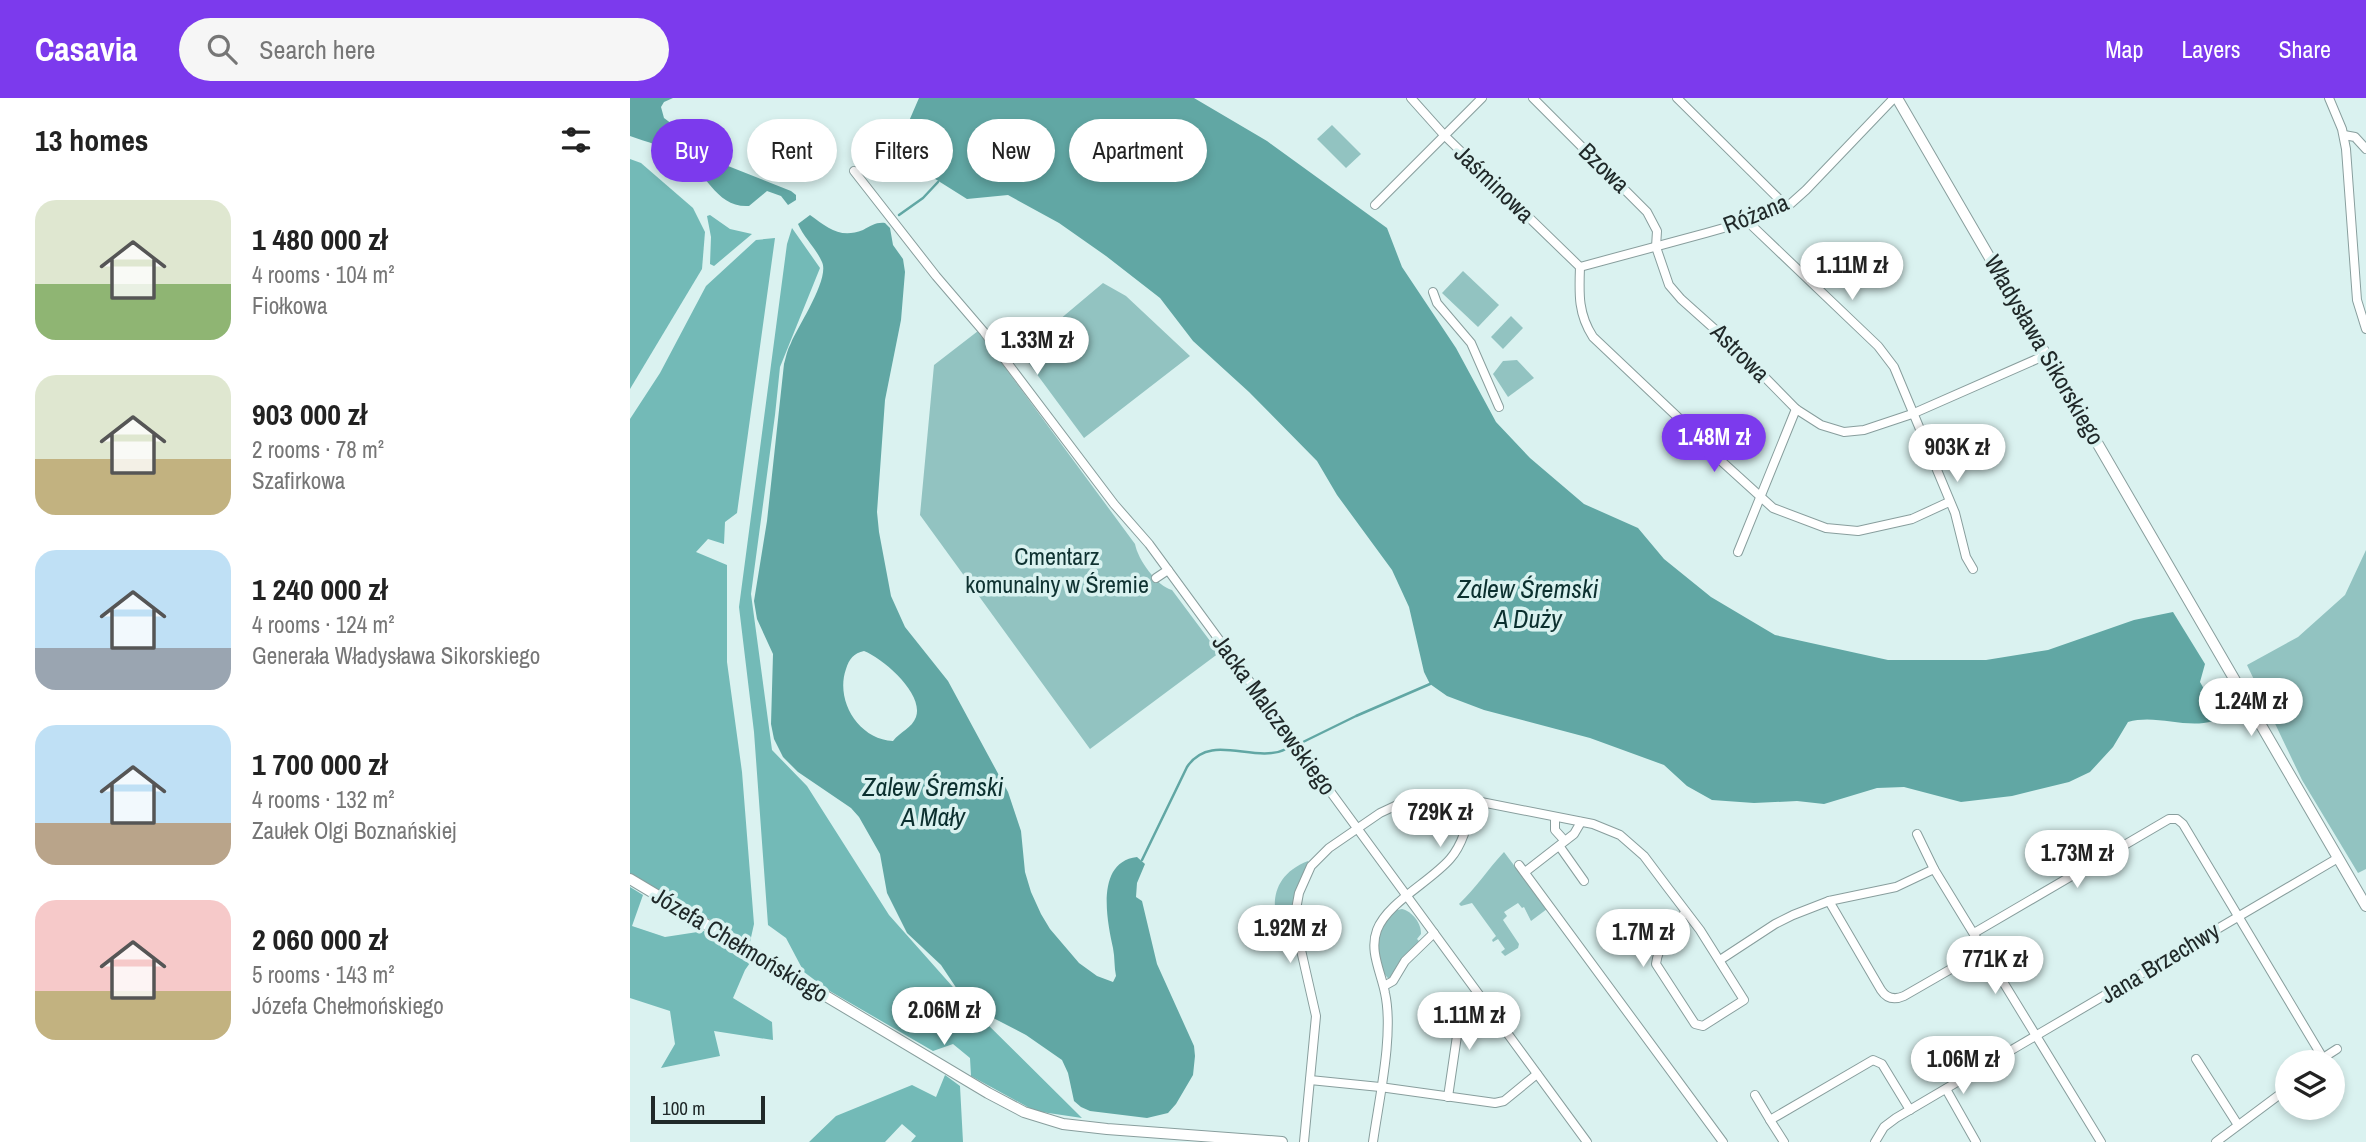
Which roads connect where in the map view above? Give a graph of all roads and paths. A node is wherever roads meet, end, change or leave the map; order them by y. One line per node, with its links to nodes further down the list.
1 (1411, 98): 8 (street, Jaśminowa)
2 (1482, 98): 8 (street)
3 (1533, 98): 14 (street, Bzowa)
4 (1677, 98): 12 (street)
5 (2329, 98): 7 (street)
6 (1893, 99): 12 (street, Różana); 18 (main road, Władysława Sikorskiego)
7 (2344, 135): 9 (street); 17 (street)
8 (1445, 136): 11 (street); 15 (street, Jaśminowa)
9 (2366, 149)
10 (863, 182): 26 (street, Jacka Malczewskiego)
11 (1375, 205)
12 (1787, 207): 13 (street, Różana)
13 (1747, 221): 14 (street, Różana); 21 (street)
14 (1656, 247): 15 (street, Różana); 20 (street, Astrowa)
15 (1580, 267): 22 (street)
16 (1433, 292): 19 (street)
17 (2366, 329)
18 (2046, 355): 21 (street, Astrowa); 34 (main road, Władysława Sikorskiego)
19 (1499, 407)
20 (1796, 409): 21 (street, Astrowa); 22 (street)
21 (1912, 414): 23 (street)
22 (1760, 496): 23 (street); 24 (street)
23 (1949, 502): 25 (street)
24 (1738, 552)
25 (1973, 569)
26 (1168, 570): 27 (street); 31 (street, Jacka Malczewskiego)
27 (1156, 578)
28 (1473, 800): 29 (street); 31 (street); 38 (street)
29 (1555, 817): 30 (street); 33 (street)
30 (1581, 822): 33 (street); 41 (street)
31 (1357, 828): 38 (street, Jacka Malczewskiego); 53 (street)
32 (1917, 834): 35 (street)
33 (1562, 843): 37 (street); 68 (street)
34 (2338, 858): 40 (main road, Władysława Sikorskiego); 42 (street, Jana Brzechwy)
35 (1934, 869): 39 (street); 44 (street)
36 (630, 879): 63 (main road, Józefa Chełmońskiego)
37 (1584, 881)
38 (1407, 897): 43 (street, Jacka Malczewskiego); 47 (street)
39 (1829, 901): 45 (street); 46 (street)
40 (2366, 906)
41 (1686, 912): 46 (street); 46 (street)
42 (2239, 916): 44 (street); 49 (street, Jana Brzechwy); 50 (street)
43 (1434, 933): 47 (street); 48 (street, Jacka Malczewskiego)
44 (1974, 933): 45 (street)
45 (1984, 950): 49 (street)
46 (1720, 960)
47 (1384, 986): 54 (street)
48 (1484, 1002): 52 (street, Jacka Malczewskiego); 57 (street)
49 (2036, 1036): 55 (street, Jana Brzechwy); 72 (street)
50 (2317, 1050)
51 (2196, 1059): 61 (street)
52 (1537, 1074): 57 (street); 62 (street, Jacka Malczewskiego)
53 (1310, 1080): 54 (street); 64 (street)
54 (1380, 1087): 57 (street); 65 (street)
55 (1946, 1089): 59 (street, Jana Brzechwy); 71 (street)
56 (1755, 1095): 60 (street)
57 (1448, 1097)
58 (2275, 1098): 61 (street)
59 (1910, 1110): 60 (street); 70 (street, Jana Brzechwy)
60 (1770, 1120): 69 (street)
61 (2238, 1125): 73 (street)
62 (1579, 1132): 66 (street); 67 (street, Jacka Malczewskiego)
63 (1282, 1142)
64 (1304, 1142)
65 (1373, 1142)
66 (1580, 1142)
67 (1587, 1142)
68 (1723, 1142)
69 (1784, 1142)
70 (1875, 1142)
71 (1976, 1142)
72 (2101, 1142)
73 (2216, 1142)

